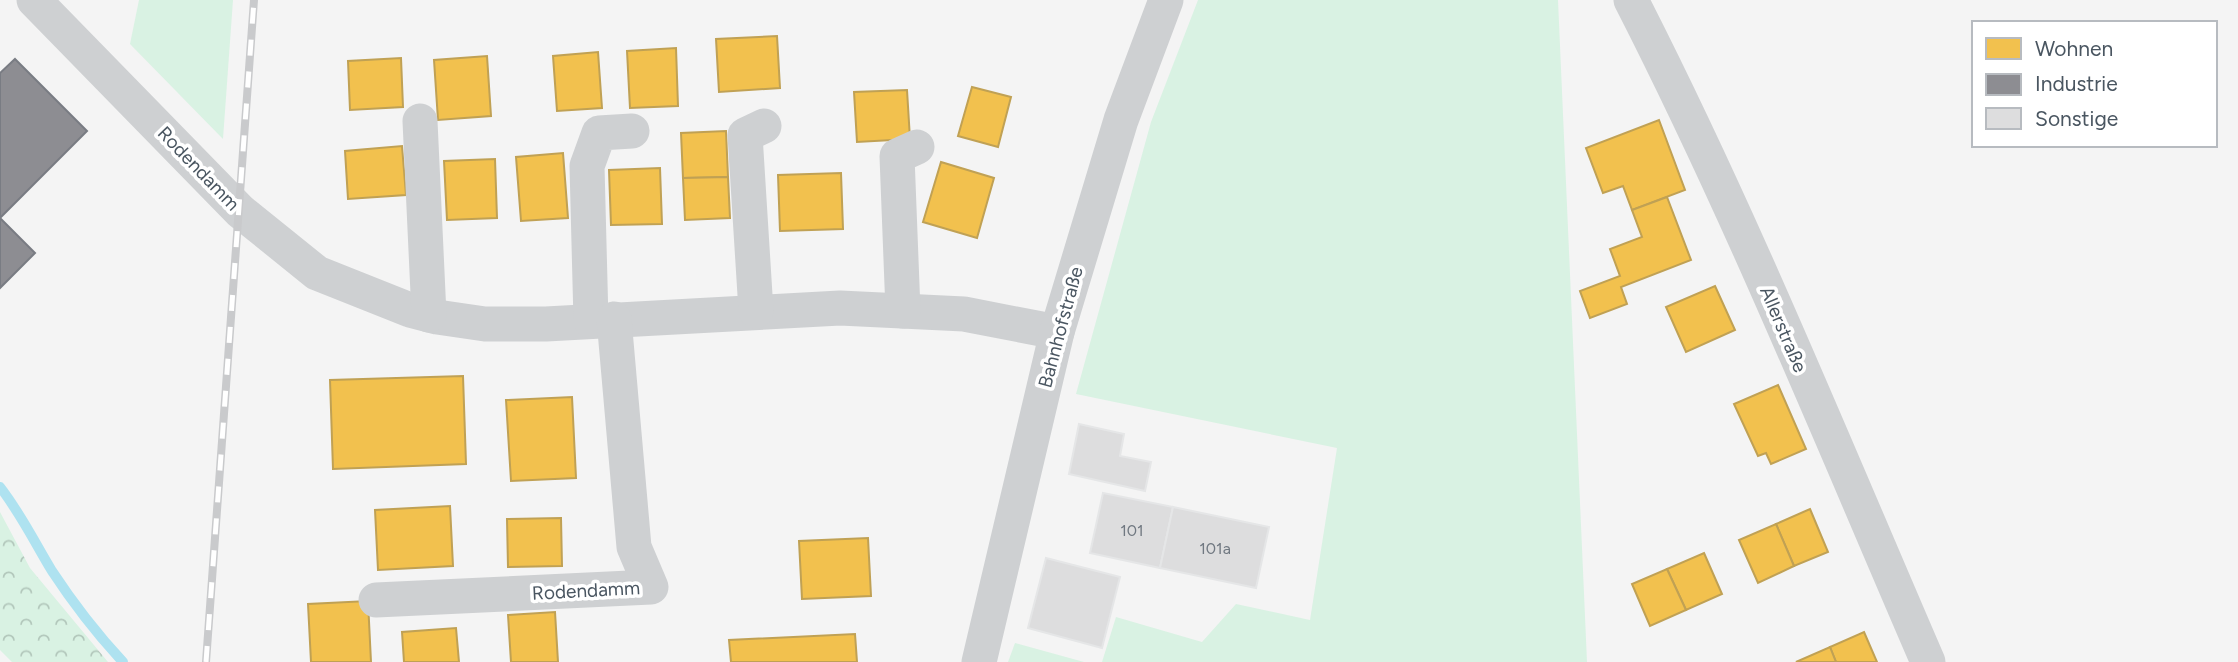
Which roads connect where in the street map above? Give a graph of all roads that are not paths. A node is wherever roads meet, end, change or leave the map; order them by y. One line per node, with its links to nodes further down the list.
1 (34, 0): 10 (street, Rodendamm)
2 (1166, 0): 12 (street, Bahnhofstraße)
3 (1631, 0): 15 (street, Allerstraße)
4 (420, 121): 10 (street)
5 (764, 125): 8 (street)
6 (632, 131): 11 (street, Rodendamm)
7 (916, 147): 9 (street)
8 (756, 311): 9 (street, Rodendamm); 11 (street, Rodendamm)
9 (903, 311): 12 (street, Rodendamm)
10 (429, 315): 11 (street, Rodendamm)
11 (603, 320): 13 (street, Rodendamm)
12 (1057, 332): 14 (street, Bahnhofstraße)
13 (376, 600)
14 (979, 662)
15 (1928, 662)

